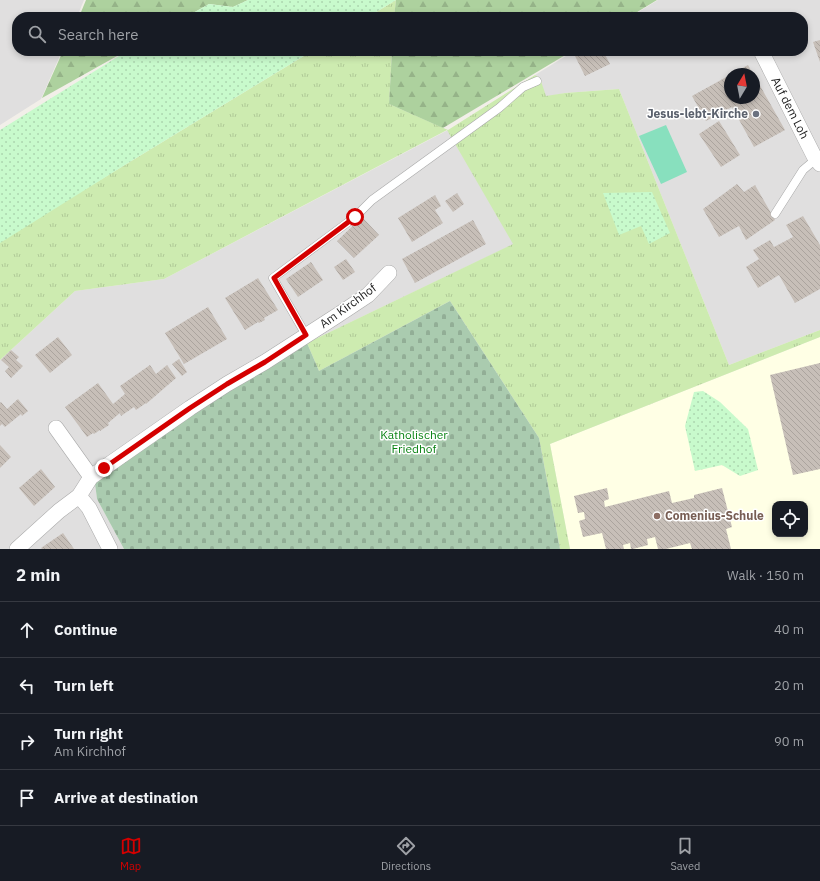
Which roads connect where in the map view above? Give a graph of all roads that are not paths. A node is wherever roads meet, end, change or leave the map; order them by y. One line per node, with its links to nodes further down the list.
1 (764, 56): 3 (street, Auf dem Loh)
2 (537, 81): 6 (lane)
3 (818, 161): 4 (lane)
4 (775, 214)
5 (389, 273): 6 (street, Am Kirchhof)
6 (306, 335): 8 (street, Am Kirchhof)
7 (56, 428): 8 (street)
8 (91, 477): 9 (street, Am Kirchhof)
9 (79, 496): 10 (street, Am Kirchhof); 11 (street)
10 (17, 549)
11 (110, 549)

